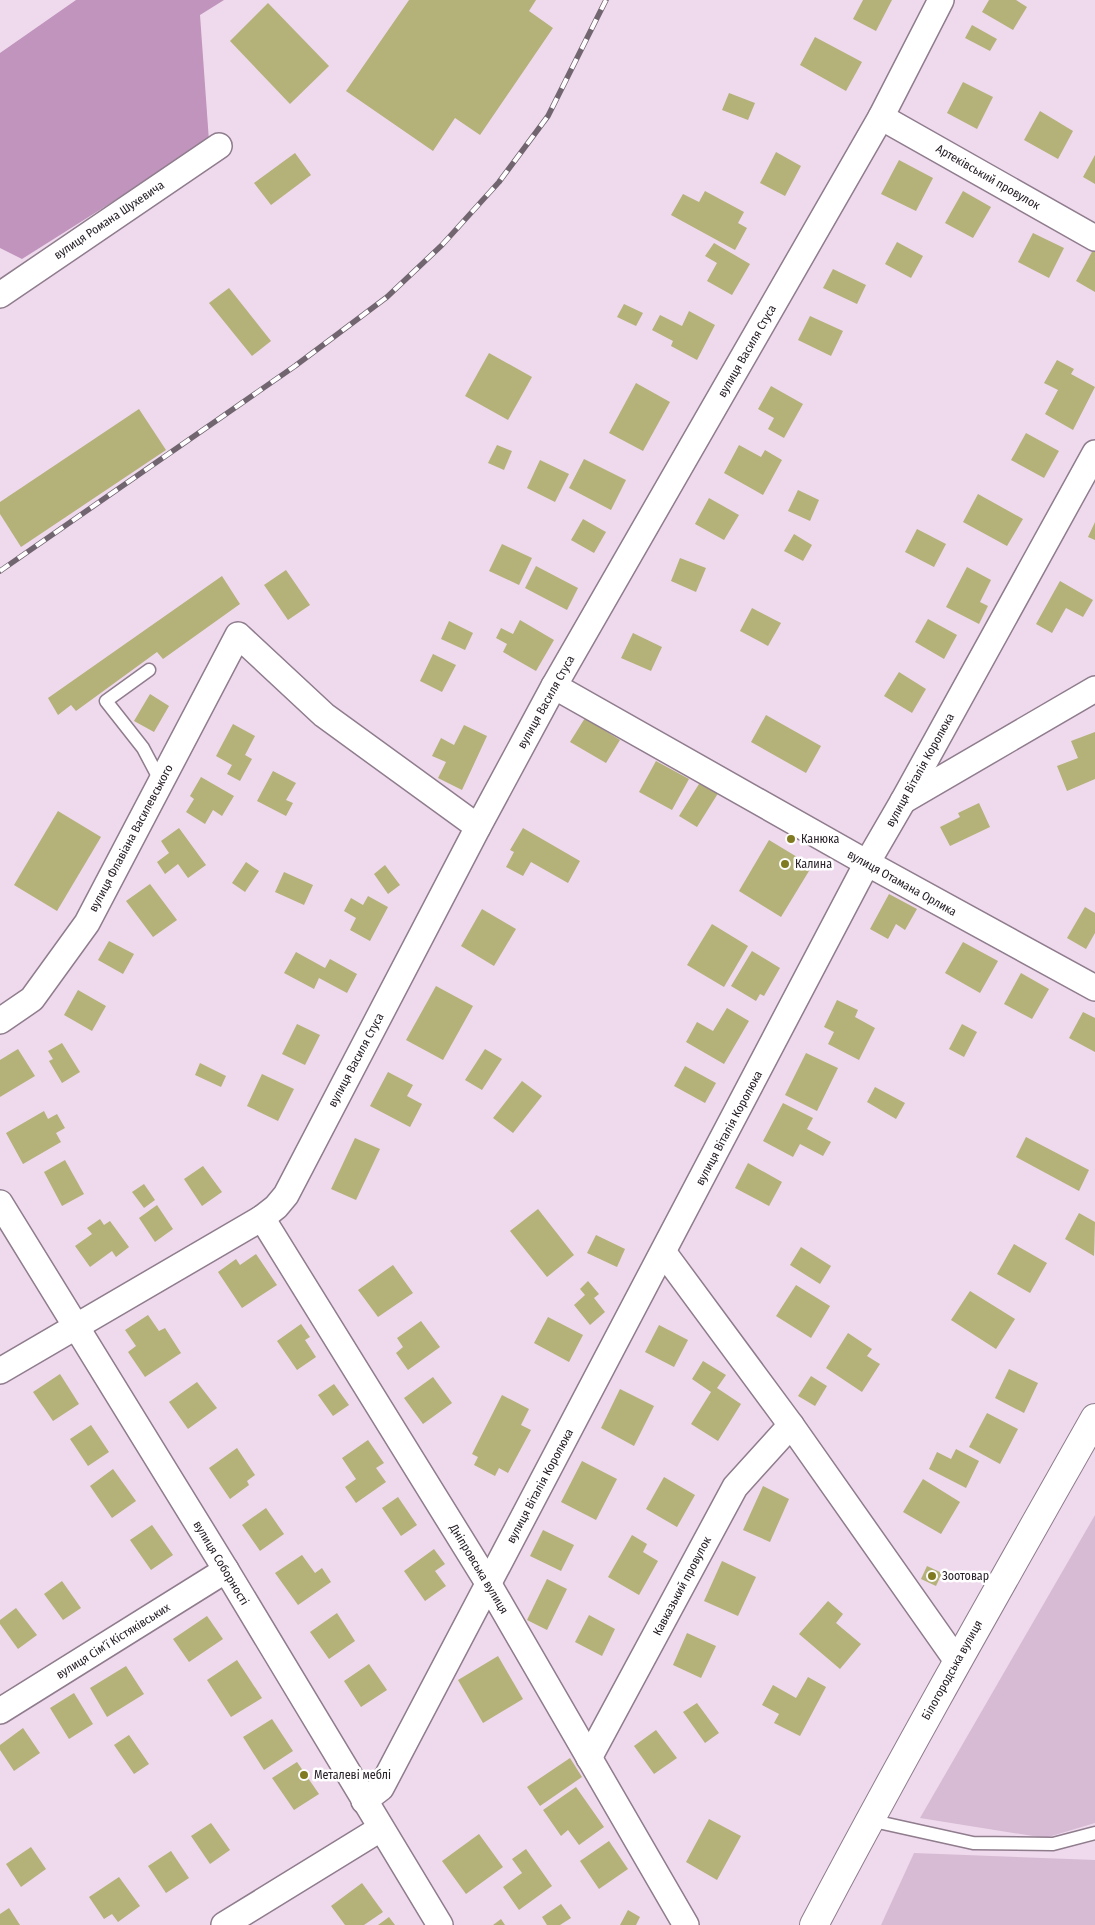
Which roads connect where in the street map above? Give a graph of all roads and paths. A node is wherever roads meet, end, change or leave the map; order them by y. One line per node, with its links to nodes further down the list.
1 (941, 0): 2 (street, вулиця Василя Стуса)
2 (881, 116): 4 (street, Артеківський провулок); 8 (street, вулиця Василя Стуса)
3 (219, 146): 5 (street, вулиця Романа Шухевича)
4 (1095, 238)
5 (0, 295)
6 (1095, 453): 11 (street, вулиця Віталія Королюка)
7 (149, 670): 10 (lane)
8 (554, 686): 12 (street, вулиця Василя Стуса); 13 (street, вулиця Отамана Орлика)
9 (1095, 689): 11 (street)
10 (161, 782): 12 (street, вулиця Флавіана Василевського); 15 (street, вулиця Флавіана Василевського)
11 (904, 801): 13 (street, вулиця Віталія Королюка)
12 (478, 827): 17 (street, вулиця Василя Стуса)
13 (867, 863): 14 (street, вулиця Отамана Орлика); 18 (street, вулиця Віталія Королюка)
14 (1095, 988)
15 (0, 1021)
16 (0, 1203): 19 (street, вулиця Соборності)
17 (262, 1218): 19 (street, вулиця Василя Стуса); 24 (street, Дніпровська вулиця)
18 (664, 1252): 22 (street); 24 (street, вулиця Віталія Королюка)
19 (76, 1326): 20 (street, вулиця Василя Стуса); 23 (street, вулиця Соборності)
20 (0, 1371)
21 (1095, 1418): 25 (street, Білогородська вулиця)
22 (791, 1425): 25 (street); 27 (street, Кавказький провулок)
23 (226, 1570): 26 (street, вулиця Сімʼї Кістяківських); 28 (street, вулиця Соборності)
24 (488, 1583): 27 (street, Дніпровська вулиця); 28 (street, вулиця Віталія Королюка)
25 (957, 1661): 29 (street, Білогородська вулиця)
26 (0, 1711)
27 (590, 1758): 34 (street, Дніпровська вулиця)
28 (364, 1800): 30 (street, вулиця Соборності)
29 (869, 1820): 31 (lane); 35 (street, Білогородська вулиця)
30 (380, 1829): 32 (street); 33 (street, вулиця Соборності)
31 (1095, 1833)
32 (224, 1925)
33 (440, 1925)
34 (686, 1925)
35 (814, 1925)

